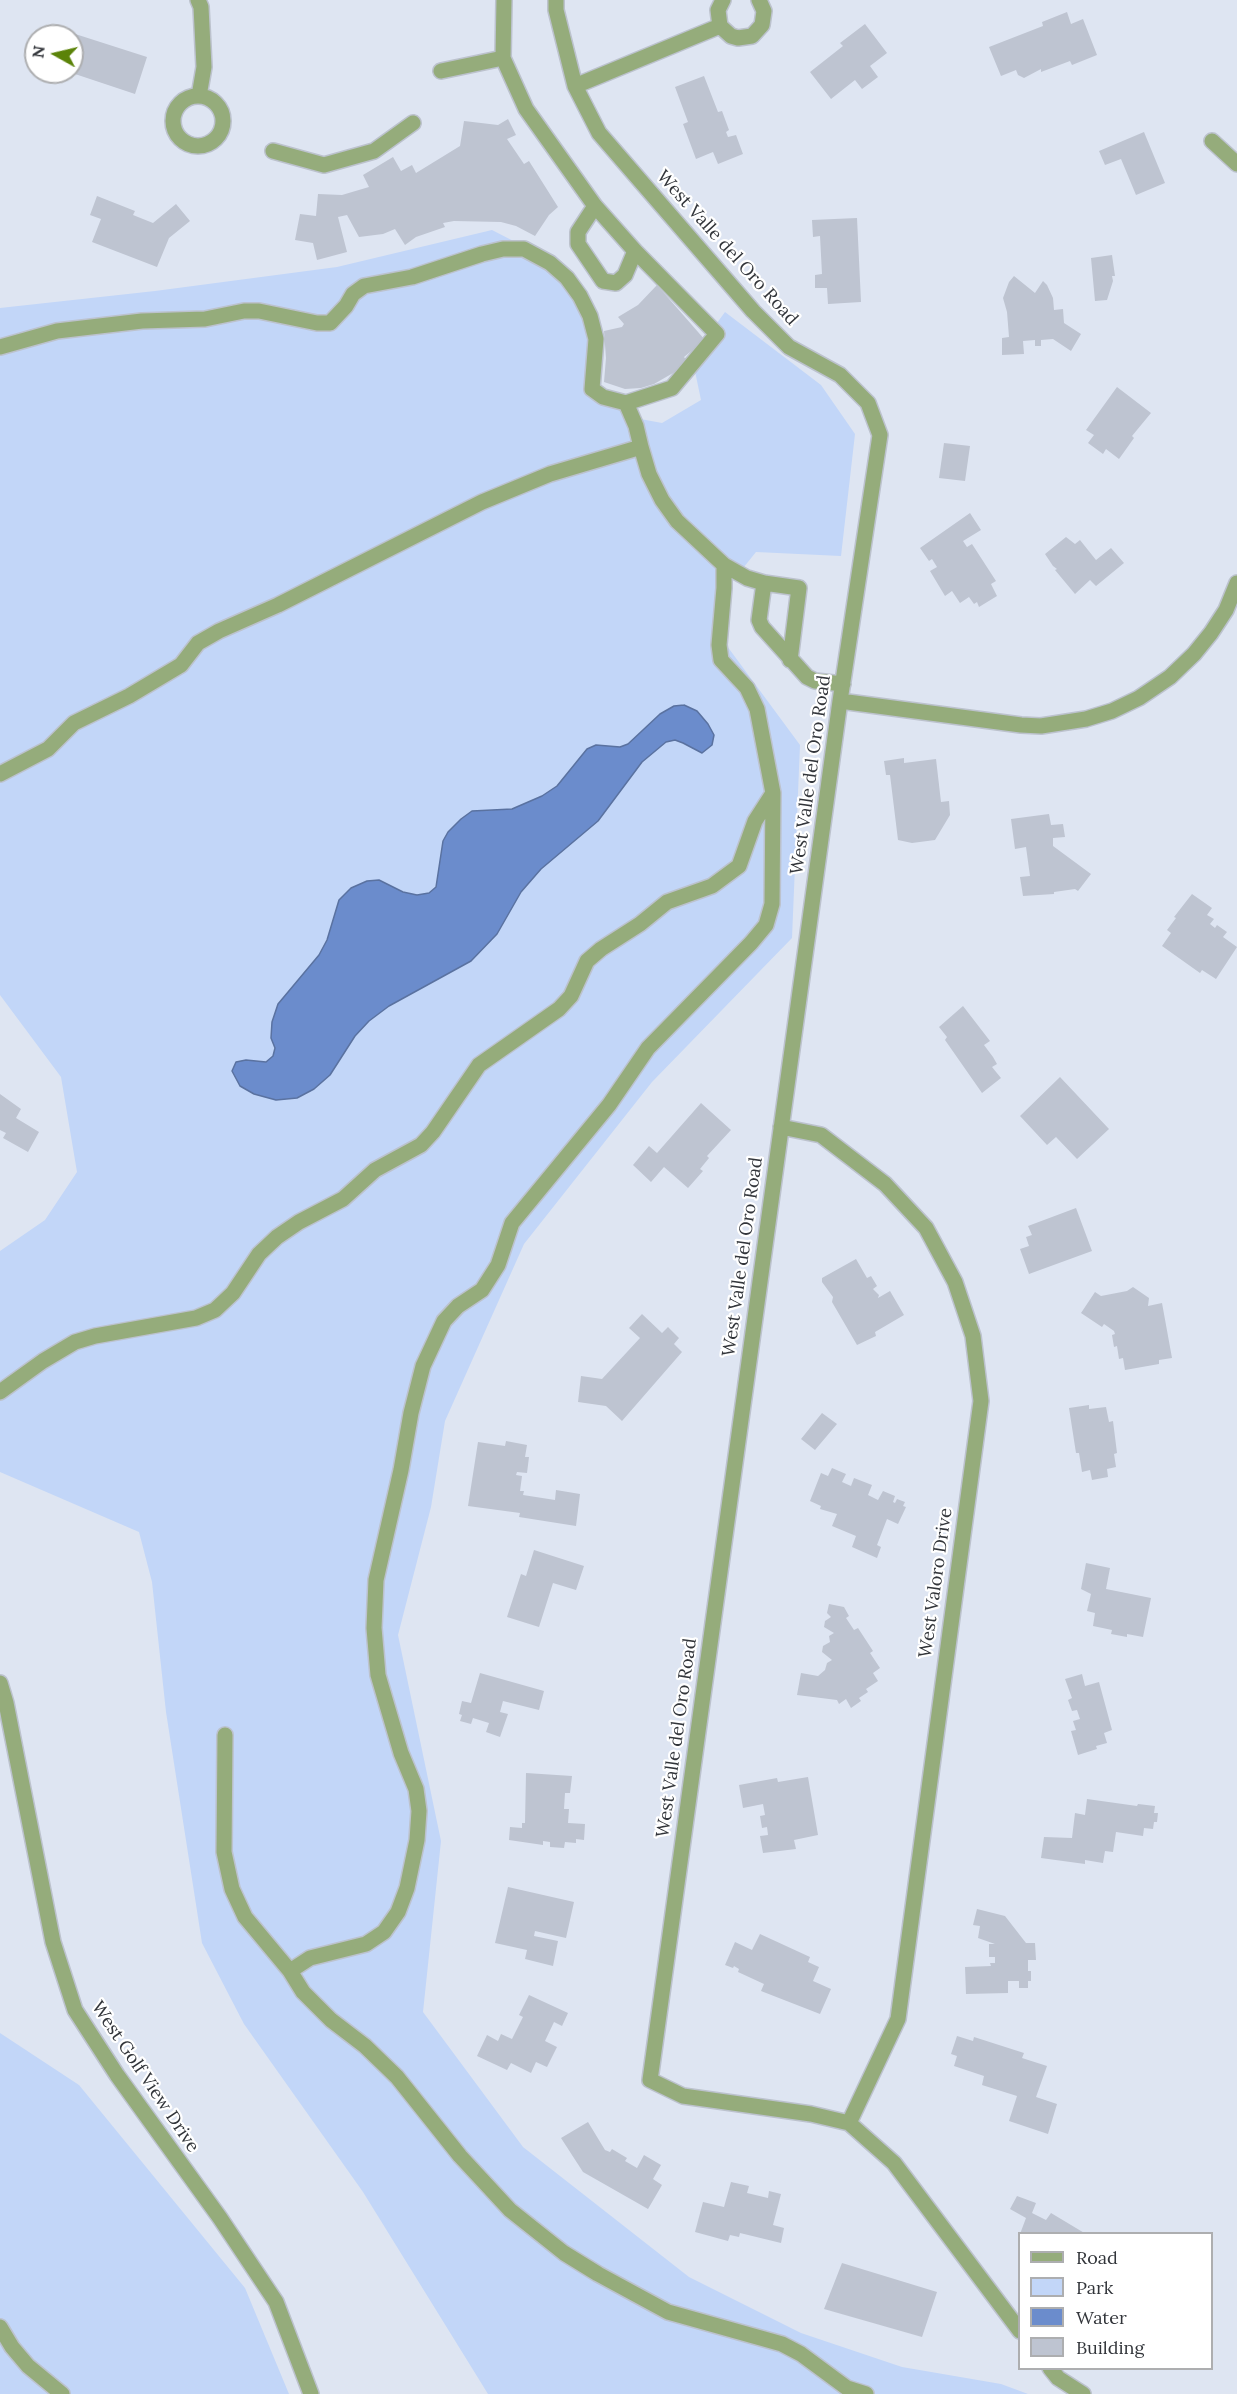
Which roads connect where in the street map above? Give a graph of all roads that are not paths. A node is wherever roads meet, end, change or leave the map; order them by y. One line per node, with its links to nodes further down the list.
1 (198, 0): 10 (street)
2 (504, 0): 7 (street)
3 (556, 0): 9 (street, West Valle del Oro Road)
4 (723, 0): 6 (street)
5 (759, 0): 6 (street)
6 (720, 26): 9 (street)
7 (503, 58): 8 (street); 15 (street)
8 (441, 71)
9 (575, 86): 24 (street, West Valle del Oro Road)
10 (200, 96)
11 (413, 123): 13 (street)
12 (1212, 141): 14 (street)
13 (273, 151)
14 (1237, 164)
15 (595, 206): 16 (street); 16 (street)
16 (635, 251): 18 (street)
17 (0, 347): 18 (street)
18 (626, 403): 19 (street)
19 (641, 447): 20 (street); 26 (street)
20 (724, 565): 21 (street); 27 (street)
21 (764, 583): 23 (street); 23 (street)
22 (1237, 583): 25 (street)
23 (790, 660): 24 (street)
24 (843, 684): 25 (street, West Valle del Oro Road)
25 (840, 701): 28 (street, West Valle del Oro Road)
26 (0, 774)
27 (773, 793): 29 (street); 32 (street)
28 (781, 1127): 33 (street, West Valoro Drive); 33 (street, West Valle del Oro Road)
29 (0, 1392)
30 (0, 1683): 38 (street, West Golf View Drive)
31 (225, 1735): 32 (street)
32 (290, 1971): 39 (street)
33 (849, 2123): 35 (street, West Valle del Oro Road)
34 (0, 2327): 37 (street)
35 (1018, 2328)
36 (1052, 2370): 40 (street)
37 (62, 2394)
38 (311, 2394)
39 (866, 2394)
40 (1083, 2394)

